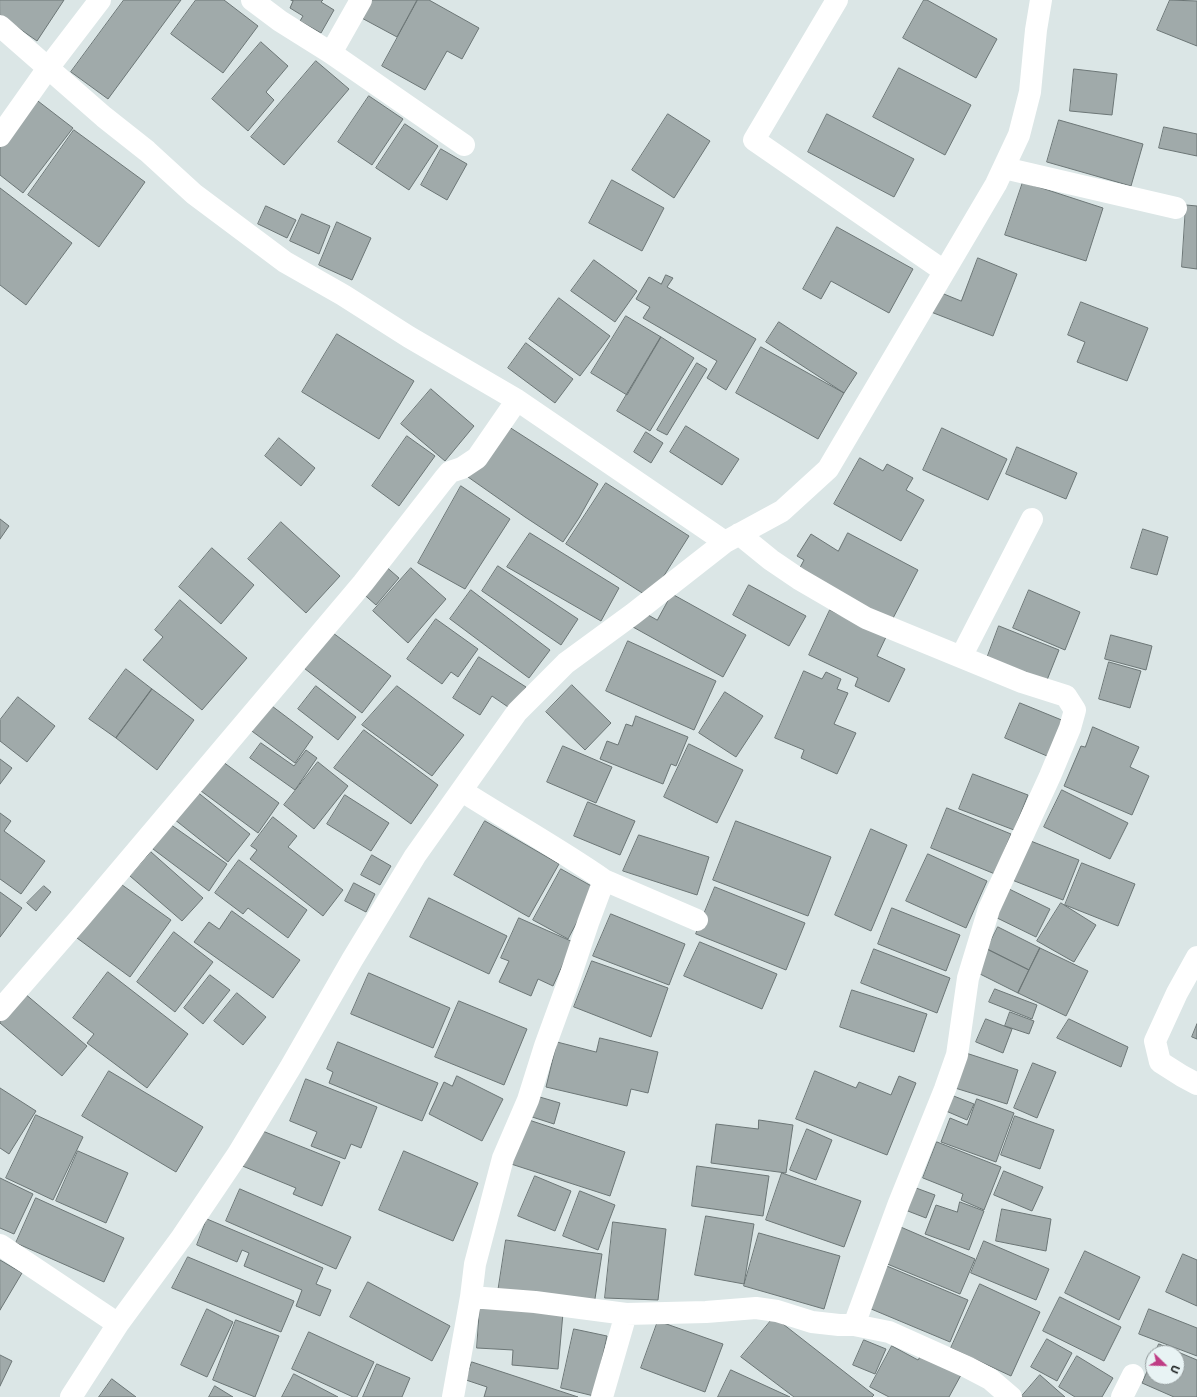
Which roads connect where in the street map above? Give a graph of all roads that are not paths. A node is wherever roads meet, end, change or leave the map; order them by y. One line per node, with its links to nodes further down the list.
1 (100, 0): 8 (street)
2 (252, 0): 7 (street)
3 (361, 0): 7 (street)
4 (837, 0): 13 (street)
5 (1038, 0): 11 (street)
6 (0, 26): 8 (street)
7 (331, 53): 10 (street)
8 (48, 68): 9 (street); 14 (street)
9 (0, 136)
10 (464, 145)
11 (1004, 168): 12 (street); 13 (street)
12 (1176, 208)
13 (944, 271): 16 (street)
14 (517, 400): 16 (street); 22 (street)
15 (1032, 519): 17 (street)
16 (732, 538): 17 (street); 18 (street)
17 (961, 657): 28 (street)
18 (462, 791): 19 (street); 27 (street)
19 (604, 880): 20 (street); 25 (street)
20 (697, 920)
21 (1197, 957): 23 (street)
22 (0, 1010)
23 (1197, 1084)
24 (0, 1245): 27 (street)
25 (471, 1298): 26 (street); 31 (street)
26 (626, 1314): 28 (street); 32 (street)
27 (118, 1324): 30 (street)
28 (854, 1325): 33 (street)
29 (1132, 1375): 34 (street)
30 (71, 1397)
31 (453, 1397)
32 (602, 1397)
33 (1011, 1397)
34 (1122, 1397)

